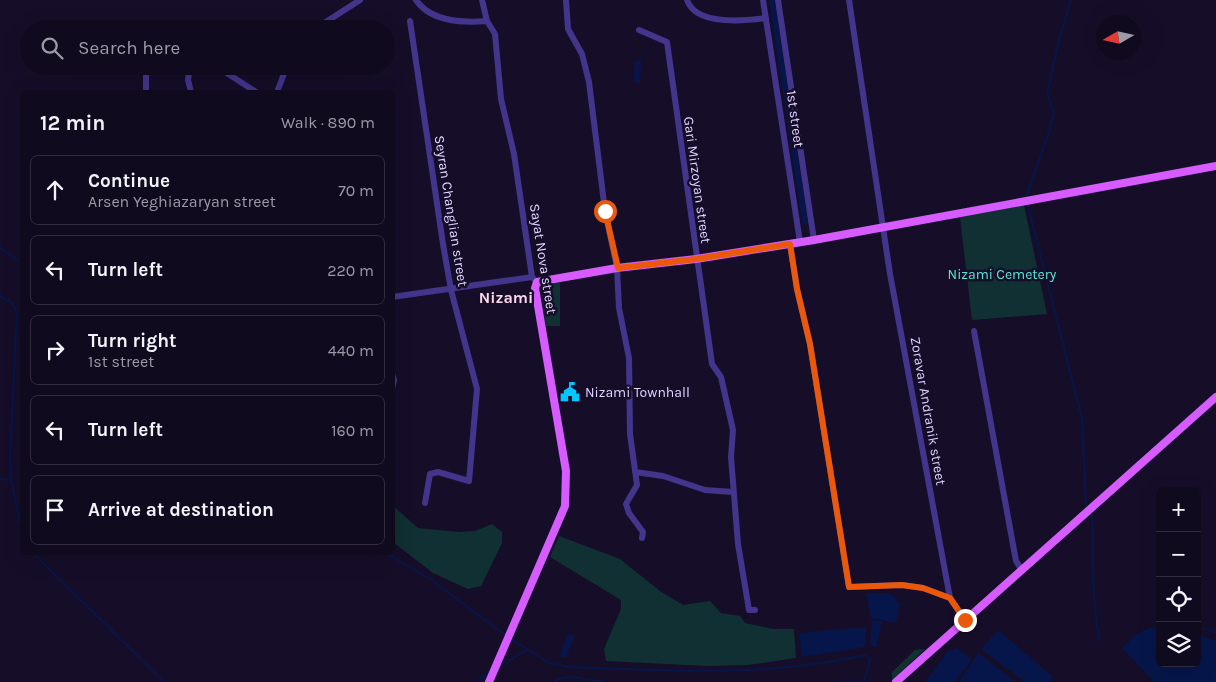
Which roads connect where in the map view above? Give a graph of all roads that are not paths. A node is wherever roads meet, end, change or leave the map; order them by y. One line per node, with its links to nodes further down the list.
1 (360, 0): 10 (street)
2 (416, 0): 12 (street)
3 (482, 0): 12 (street, Sayat Nova street)
4 (566, 0): 30 (street)
5 (687, 0): 9 (street)
6 (763, 0): 9 (street, 1st street)
7 (778, 0): 22 (street)
8 (849, 0): 25 (street, Zoravar Andranik street)
9 (766, 18): 23 (street, 1st street)
10 (329, 20)
11 (410, 21): 32 (street, Seyran Changlian street)
12 (487, 21): 31 (street, Sayat Nova street)
13 (639, 30): 29 (street, Gari Mirzoyan street)
14 (146, 75): 18 (street)
15 (189, 75): 19 (street)
16 (230, 75): 20 (street)
17 (284, 75): 21 (street)
18 (146, 90)
19 (190, 90)
20 (253, 90)
21 (278, 90)
22 (791, 94): 23 (street); 26 (street)
23 (779, 96): 27 (street, 1st street)
24 (1216, 166): 25 (main road)
25 (883, 228): 26 (main road); 41 (street, Zoravar Andranik street)
26 (814, 240): 27 (main road)
27 (800, 242): 28 (main road)
28 (790, 244): 29 (main road); 41 (street)
29 (696, 259): 30 (main road); 37 (street, Gari Mirzoyan street)
30 (618, 268): 31 (main road); 36 (street)
31 (535, 279): 32 (street); 44 (main road, Sayat Nova street)
32 (451, 290): 33 (street); 38 (street, Seyran Changlian street)
33 (395, 298)
34 (974, 331): 40 (street)
35 (1216, 397): 40 (main road)
36 (635, 472): 37 (street); 39 (street)
37 (733, 492): 42 (street, Gari Mirzoyan street)
38 (425, 503)
39 (642, 538)
40 (1022, 570): 43 (main road)
41 (950, 598): 43 (street)
42 (755, 610)
43 (965, 620): 45 (main road)
44 (489, 682)
45 (896, 682)

